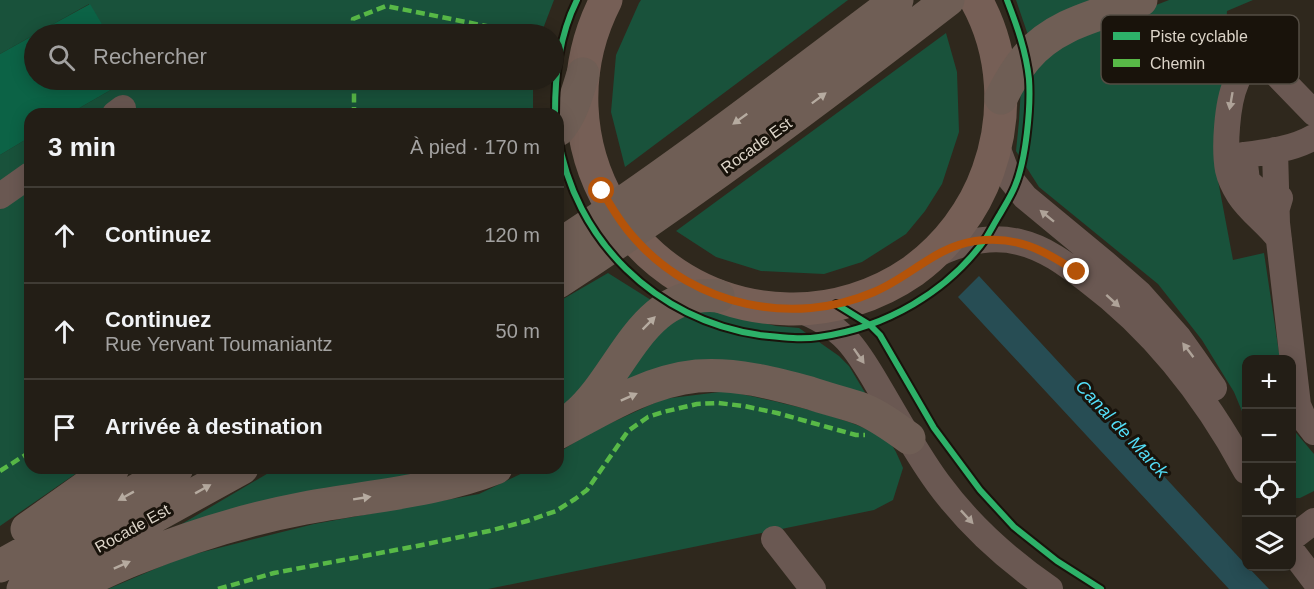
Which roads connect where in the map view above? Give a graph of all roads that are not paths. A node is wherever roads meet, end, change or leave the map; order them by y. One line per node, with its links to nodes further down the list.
1 (606, 0): 6 (main road)
2 (948, 0): 5 (highway, Rocade Est)
3 (976, 0): 9 (main road)
4 (1141, 0): 9 (highway)
5 (897, 13): 16 (highway, Rocade Est)
6 (582, 74): 11 (highway); 23 (main road)
7 (1235, 84): 19 (street, one-way to 19)
8 (1286, 84): 10 (street, one-way to 8)
9 (1001, 98): 13 (main road)
10 (1314, 113)
11 (564, 121)
12 (1314, 137): 14 (street)
13 (996, 144): 21 (main road); 29 (street, one-way to 13)
14 (1270, 151): 18 (street); 18 (street)
15 (24, 179): 17 (street)
16 (681, 180): 20 (highway, Rocade Est); 22 (highway, Rocade Est)
17 (0, 196)
18 (1277, 208): 19 (street)
19 (1279, 239): 27 (street)
20 (564, 243)
21 (929, 258): 24 (main road); 30 (street, one-way to 30)
22 (564, 278)
23 (718, 296): 24 (main road); 25 (highway, one-way to 23)
24 (797, 309): 28 (street, one-way to 28)
25 (564, 427)
26 (564, 429): 28 (highway, one-way to 28)
27 (1314, 432)
28 (909, 438): 45 (street, one-way to 45)
29 (1242, 446)
30 (1242, 464)
31 (105, 474): 38 (highway)
32 (166, 474): 40 (highway, Rocade Est, one-way to 40)
33 (231, 474): 42 (highway, Rocade Est, one-way to 33)
34 (478, 474): 43 (highway, one-way to 34)
35 (1314, 520): 36 (street)
36 (1296, 535)
37 (774, 539): 44 (street)
38 (0, 545)
39 (1296, 556): 41 (street)
40 (0, 566)
41 (1314, 580)
42 (23, 589)
43 (68, 589)
44 (813, 589)
45 (1050, 589)

